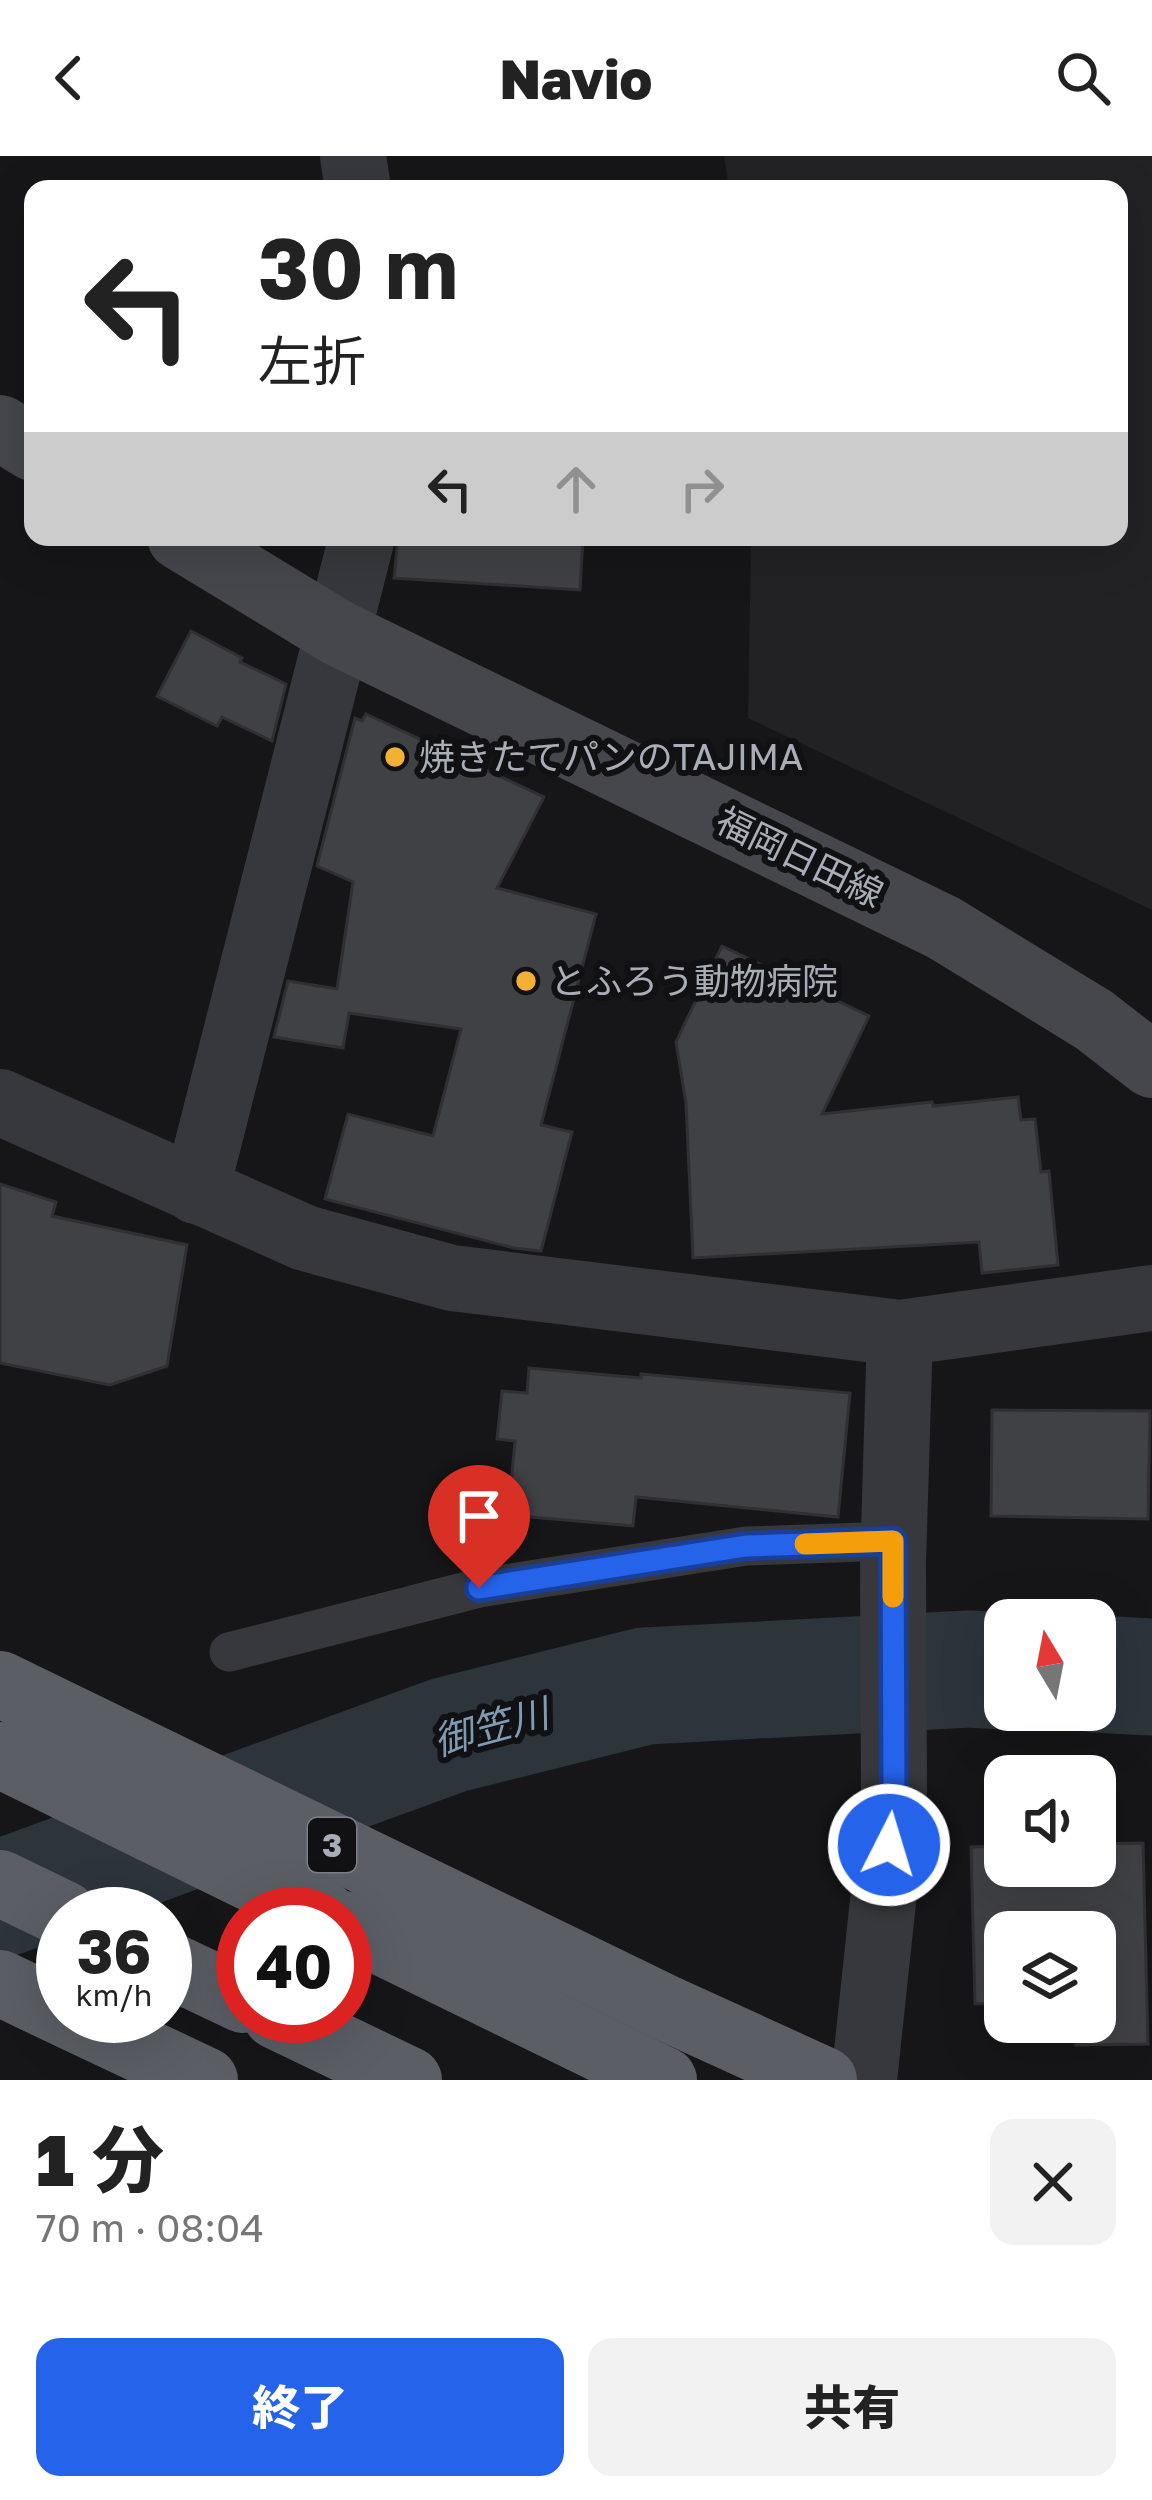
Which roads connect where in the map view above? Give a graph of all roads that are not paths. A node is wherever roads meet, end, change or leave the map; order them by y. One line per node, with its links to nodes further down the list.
1 (195, 546): 3 (main road, 福岡日田線)
2 (360, 546): 3 (street)
3 (338, 633): 4 (main road, 福岡日田線); 6 (street)
4 (1152, 1065)
5 (0, 1102): 6 (street)
6 (196, 1191): 8 (street)
7 (1152, 1298): 8 (street)
8 (900, 1333): 9 (street)
9 (893, 1553): 10 (lane); 25 (street)
10 (229, 1652)
11 (0, 1684): 24 (highway, 3)
12 (0, 1755): 14 (highway, 3)
13 (0, 1883): 15 (highway)
14 (269, 1887)
15 (36, 1900)
16 (372, 1937): 21 (highway, 3)
17 (0, 1983): 18 (highway)
18 (36, 2000)
19 (126, 2043): 22 (highway)
20 (332, 2043): 23 (highway)
21 (657, 2077)
22 (205, 2080)
23 (409, 2080)
24 (824, 2080)
25 (864, 2080)

